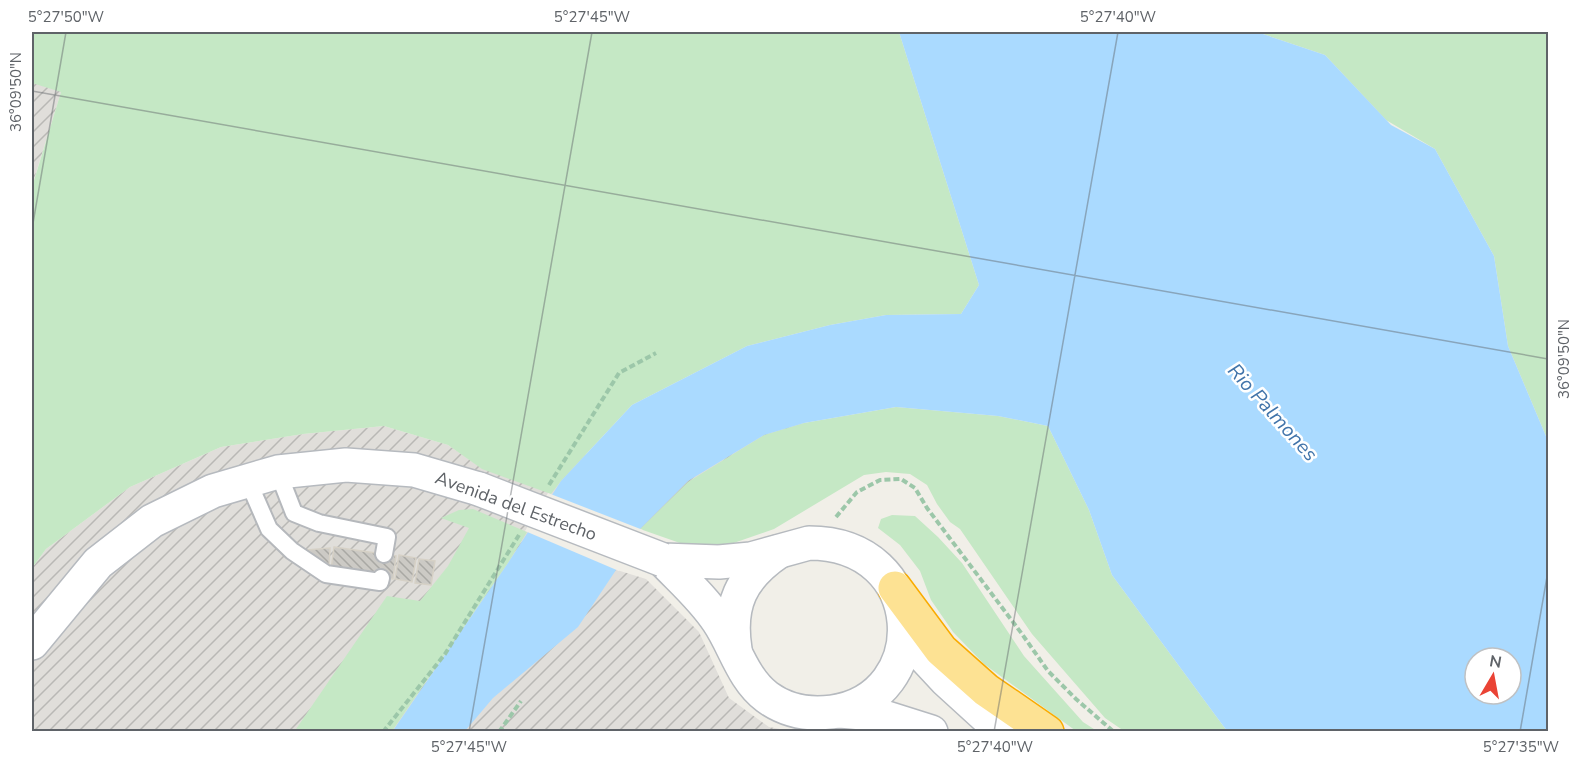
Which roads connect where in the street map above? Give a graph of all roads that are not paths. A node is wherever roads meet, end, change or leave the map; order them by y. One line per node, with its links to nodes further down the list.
1 (263, 476): 3 (lane); 4 (street, Avenida del Estrecho, bridge); 5 (lane); 8 (street, Avenida del Estrecho)
2 (778, 552): 4 (street, Avenida del Estrecho); 6 (street, Avenida del Estrecho); 9 (street, Avenida del Estrecho)
3 (384, 555)
4 (663, 560): 9 (street, Avenida del Estrecho)
5 (381, 578)
6 (895, 588): 7 (street, Avenida del Estrecho); 13 (highway)
7 (905, 625): 10 (street, Avenida del Estrecho); 12 (street)
8 (32, 643)
9 (735, 650): 10 (street, Avenida del Estrecho)
10 (840, 711): 11 (street)
11 (931, 732)
12 (1003, 732)
13 (1047, 732)

